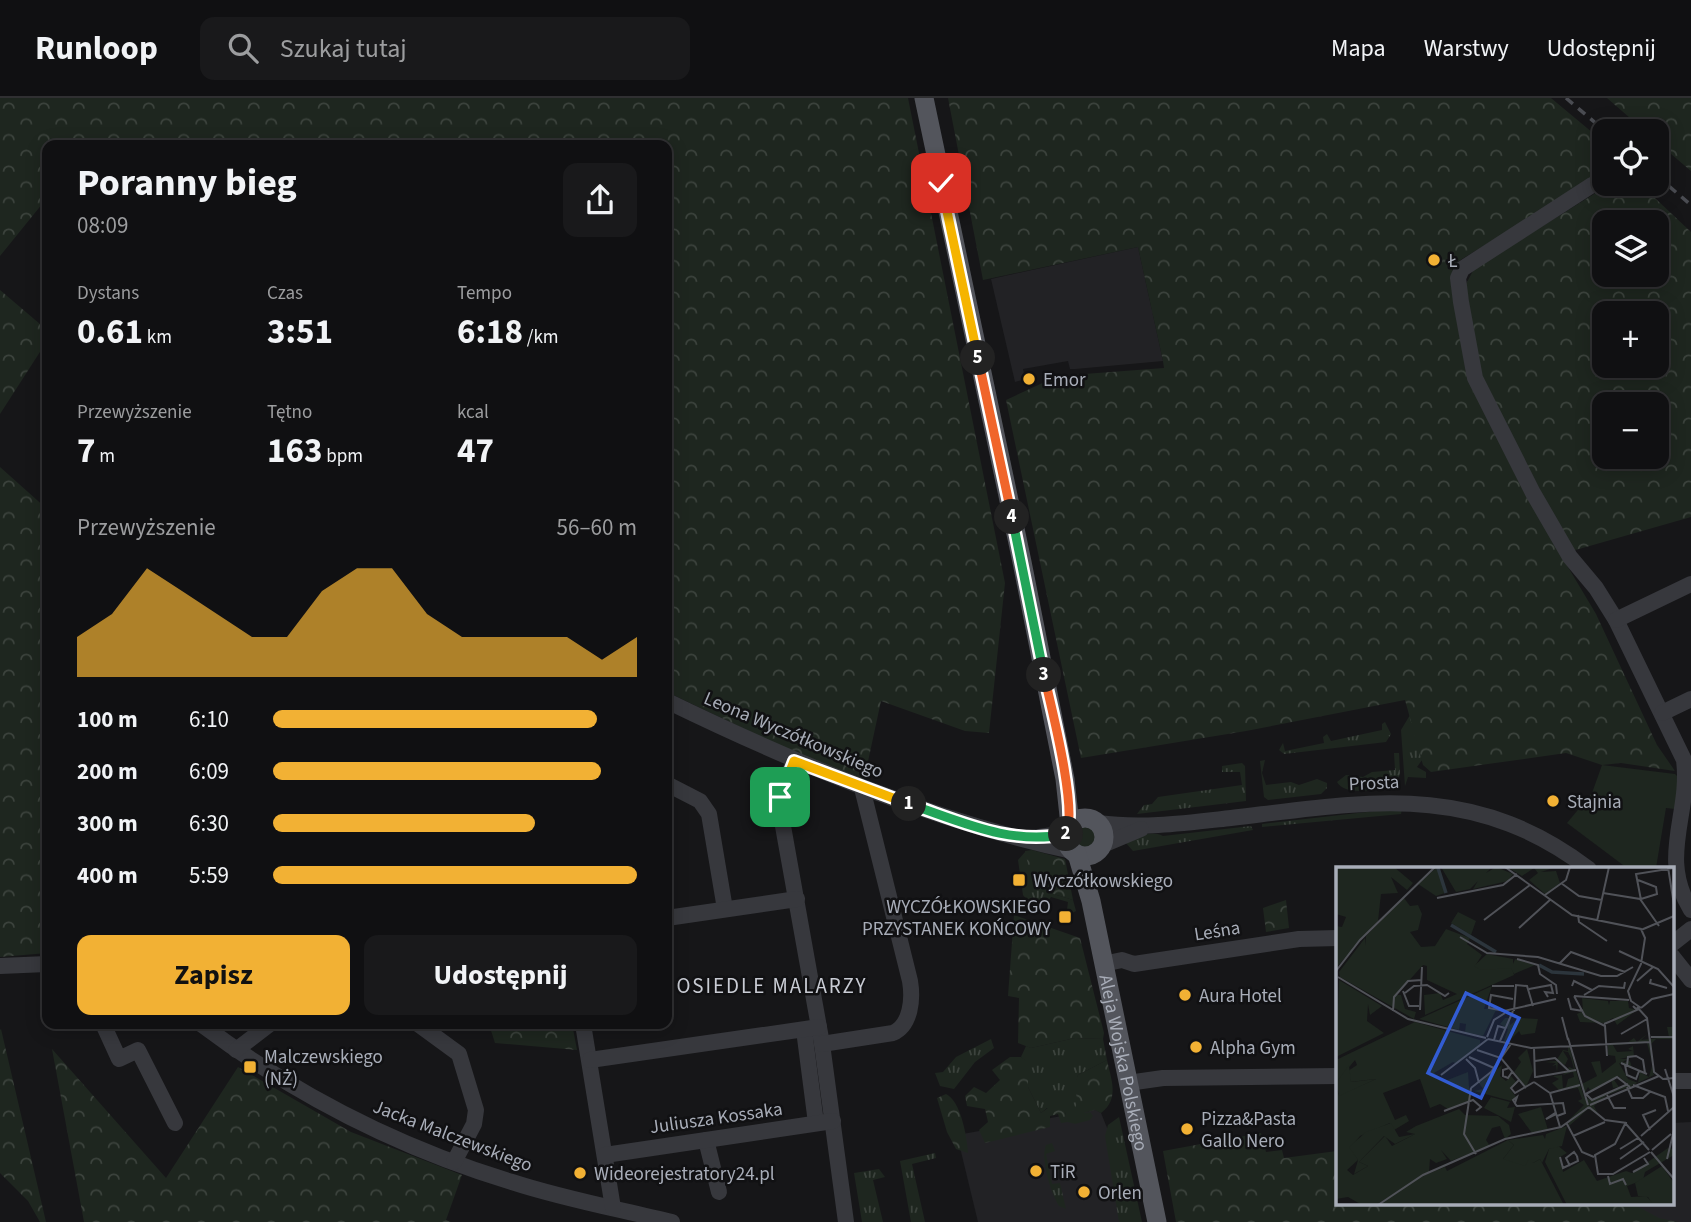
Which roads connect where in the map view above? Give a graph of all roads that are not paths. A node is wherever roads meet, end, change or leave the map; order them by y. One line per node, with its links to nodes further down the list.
1 (924, 98): 12 (main road, Aleja Wojska Polskiego)
2 (1592, 185): 4 (street)
3 (1691, 584): 4 (street)
4 (1616, 620): 7 (street)
5 (1691, 699): 7 (street)
6 (672, 703): 8 (street, Leona Wyczółkowskiego)
7 (1662, 713): 18 (street)
8 (794, 761): 10 (street, Leona Wyczółkowskiego); 15 (street)
9 (672, 787): 17 (street)
10 (862, 788): 12 (street, Leona Wyczółkowskiego); 33 (street)
11 (1147, 827): 12 (street, Prosta); 13 (street, Prosta); 14 (street, Prosta)
12 (1079, 834): 13 (main road); 13 (main road); 16 (main road, Aleja Wojska Polskiego)
13 (1100, 848): 16 (main road, Aleja Wojska Polskiego)
14 (1586, 867)
15 (797, 899): 17 (street); 33 (street)
16 (1091, 901): 25 (main road, Aleja Wojska Polskiego)
17 (725, 909): 19 (street)
18 (1691, 910)
19 (672, 917)
20 (1691, 929): 22 (street)
21 (1336, 938): 25 (street, Leśna)
22 (1674, 942)
23 (1674, 959): 27 (street)
24 (42, 964): 26 (street)
25 (1104, 964): 37 (main road, Aleja Wojska Polskiego)
26 (0, 966)
27 (1691, 980)
28 (105, 1029): 39 (street)
29 (208, 1029): 34 (street, Jacka Malczewskiego)
30 (263, 1029): 34 (street)
31 (425, 1029): 42 (street)
32 (584, 1029): 35 (street)
33 (815, 1034): 35 (street); 38 (street); 38 (street)
34 (236, 1050): 42 (street, Jacka Malczewskiego)
35 (590, 1060): 41 (street)
36 (1336, 1076): 37 (street)
37 (1128, 1083): 47 (main road, Aleja Wojska Polskiego)
38 (824, 1122): 40 (street, Juliusza Kossaka); 46 (street)
39 (175, 1123)
40 (706, 1140): 41 (street, Juliusza Kossaka); 43 (street)
41 (605, 1154): 44 (street)
42 (454, 1162): 44 (street, Jacka Malczewskiego)
43 (719, 1192)
44 (613, 1208): 45 (street, Jacka Malczewskiego)
45 (672, 1222)
46 (846, 1222)
47 (1157, 1222)

